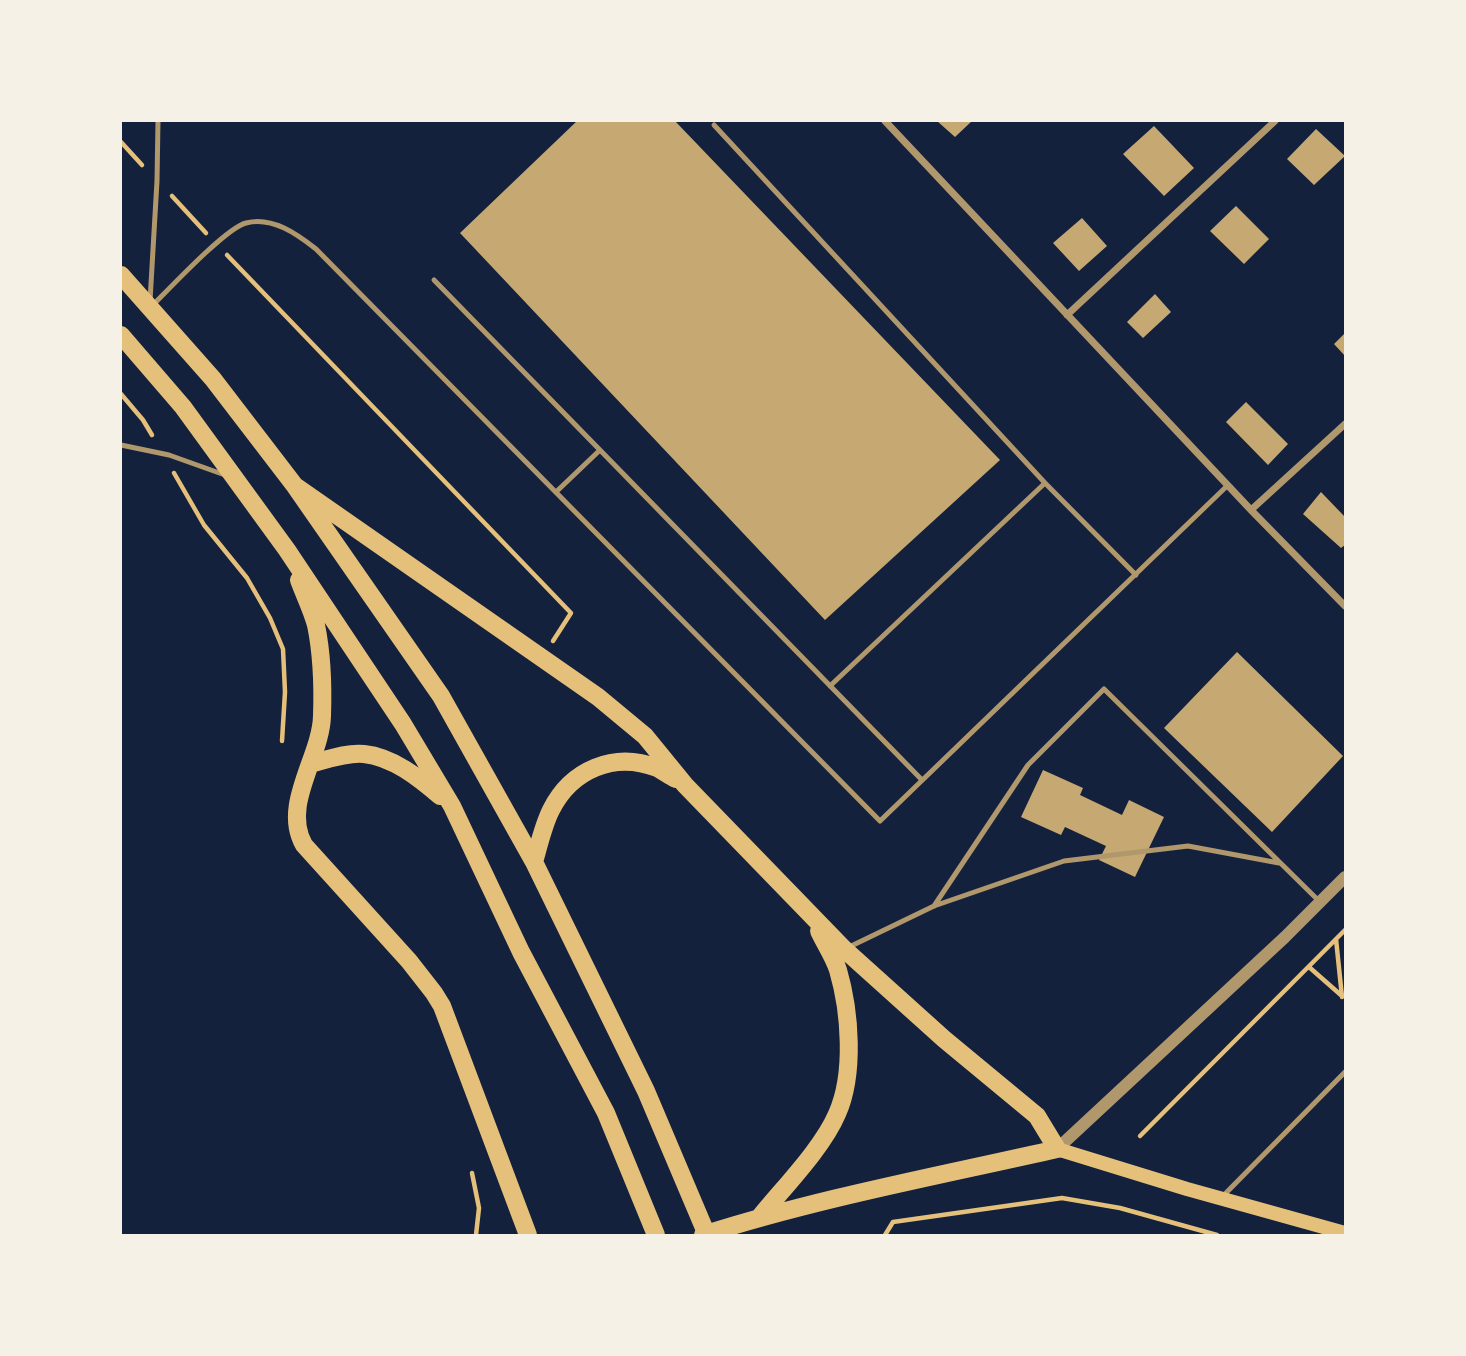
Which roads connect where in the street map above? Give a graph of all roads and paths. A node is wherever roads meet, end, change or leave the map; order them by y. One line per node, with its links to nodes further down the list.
1 (158, 121): 5 (lane)
2 (885, 121): 10 (street)
3 (1275, 121): 10 (street)
4 (714, 125): 18 (lane)
5 (157, 181): 6 (path); 9 (lane)
6 (216, 244): 9 (lane); 21 (lane); 26 (path)
7 (121, 275): 9 (main road)
8 (434, 280): 15 (lane)
9 (150, 308): 20 (main road)
10 (1067, 315): 19 (street)
11 (121, 335): 17 (main road)
12 (121, 394): 16 (path)
13 (1345, 424): 22 (street)
14 (121, 445): 16 (lane)
15 (600, 450): 21 (lane); 27 (lane)
16 (162, 454): 17 (lane); 28 (path)
17 (235, 478): 23 (main road)
18 (1045, 483): 24 (lane); 27 (lane)
19 (1228, 485): 22 (street); 24 (lane)
20 (295, 486): 31 (main road); 33 (main road)
21 (555, 492): 30 (lane)
22 (1251, 510): 25 (street)
23 (287, 550): 29 (main road); 32 (main road)
24 (1136, 575): 30 (lane)
25 (1345, 606)
26 (553, 641)
27 (830, 686): 30 (lane)
28 (282, 741)
29 (310, 764): 32 (main road); 51 (main road)
30 (922, 780)
31 (685, 785): 33 (main road); 38 (main road)
32 (453, 806): 52 (main road)
33 (534, 862): 53 (main road)
34 (1279, 863): 36 (lane); 37 (lane); 37 (lane)
35 (1345, 877): 36 (street)
36 (1320, 902): 45 (street)
37 (934, 906): 41 (lane)
38 (813, 919): 41 (main road); 48 (main road)
39 (1345, 930): 40 (path)
40 (1336, 939): 42 (path); 42 (path)
41 (844, 949): 45 (main road)
42 (1309, 967): 44 (path)
43 (1345, 1072): 47 (lane)
44 (1140, 1136)
45 (1057, 1149): 47 (main road); 48 (main road)
46 (472, 1173): 50 (path)
47 (1221, 1199): 49 (main road)
48 (759, 1217): 53 (main road)
49 (1345, 1233)
50 (475, 1235)
51 (528, 1235)
52 (656, 1235)
53 (705, 1235)
54 (885, 1235): 55 (path)
55 (1217, 1235)

